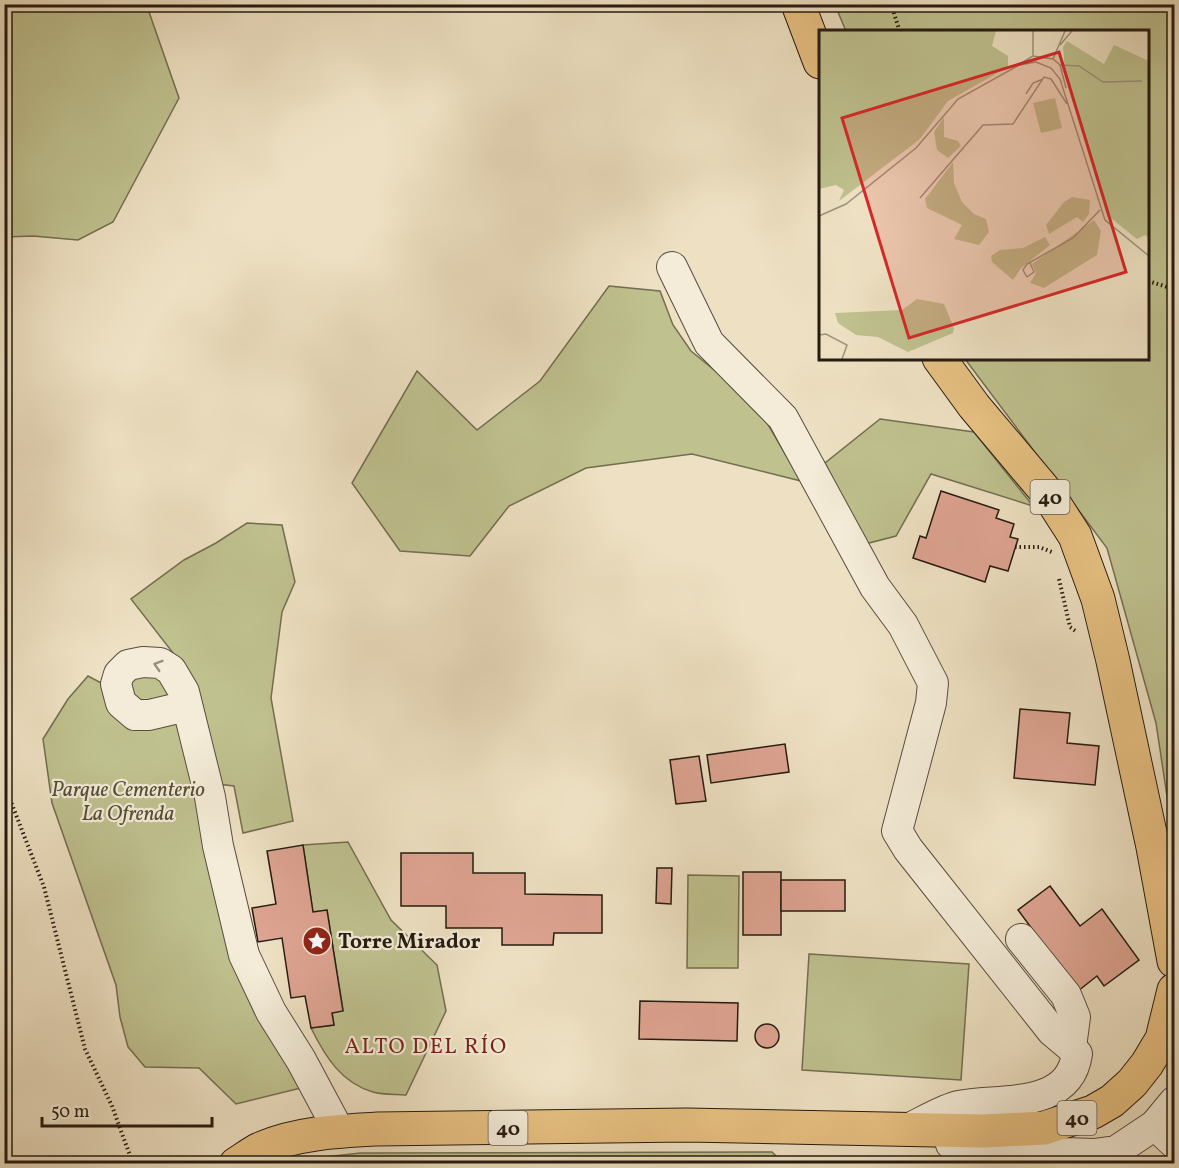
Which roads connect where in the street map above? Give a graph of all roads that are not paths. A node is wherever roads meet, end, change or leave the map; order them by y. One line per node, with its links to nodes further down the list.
1 (798, 4): 2 (main road)
2 (819, 59)
3 (672, 267): 10 (street)
4 (940, 360): 6 (main road, 40)
5 (187, 706): 14 (street)
6 (1170, 918): 8 (main road, 40)
7 (1021, 939): 10 (street)
8 (1174, 961)
9 (1174, 990): 13 (main road, 40)
10 (1071, 1047): 13 (street)
11 (1174, 1102): 15 (street)
12 (729, 1126): 13 (main road, 40); 14 (main road, 40); 16 (street)
13 (908, 1129)
14 (339, 1131): 17 (main road, 40)
15 (1165, 1134): 16 (street)
16 (1115, 1157)
17 (236, 1164)

